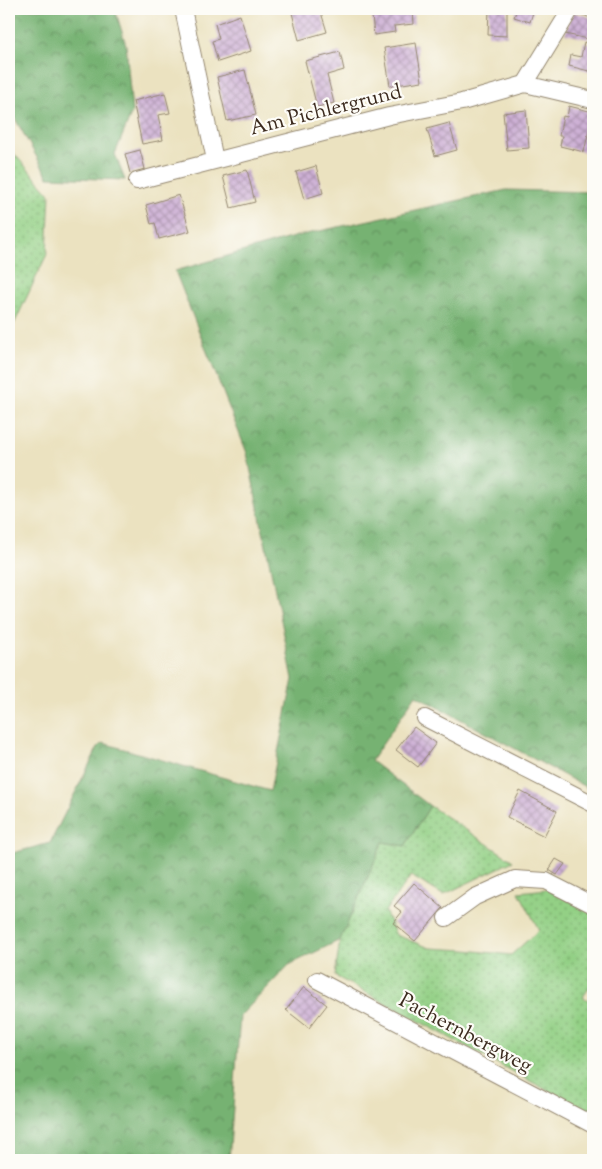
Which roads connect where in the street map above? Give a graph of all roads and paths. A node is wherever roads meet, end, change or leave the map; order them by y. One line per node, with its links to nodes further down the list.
1 (183, 9): 5 (street)
2 (571, 9): 3 (street)
3 (525, 84): 4 (street, Am Pichlergrund); 5 (street, Am Pichlergrund)
4 (593, 100)
5 (215, 160): 6 (street, Am Pichlergrund)
6 (137, 181)
7 (425, 718): 8 (street)
8 (593, 804)
9 (593, 905): 10 (street)
10 (446, 918)
11 (317, 980): 12 (street, Pachernbergweg)
12 (593, 1125)

